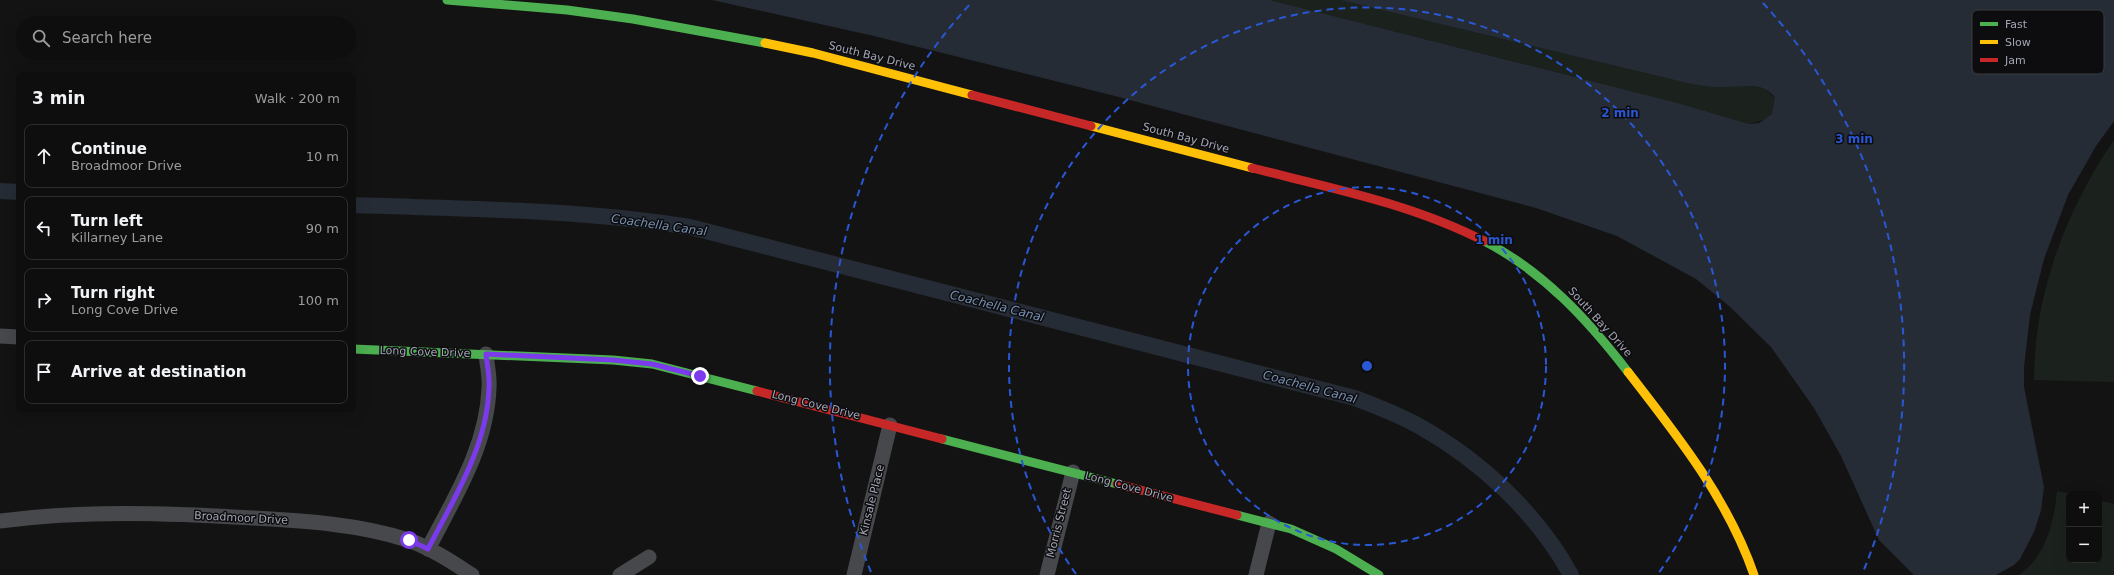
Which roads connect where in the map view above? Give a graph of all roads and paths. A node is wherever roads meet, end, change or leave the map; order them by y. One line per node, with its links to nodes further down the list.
1 (447, 0): 18 (street, South Bay Drive)
2 (0, 336): 3 (street)
3 (16, 337)
4 (356, 349): 5 (street, Long Cove Drive)
5 (486, 354): 6 (street, Long Cove Drive); 10 (street)
6 (890, 425): 7 (street, Long Cove Drive); 14 (street, Kinsale Place)
7 (1073, 472): 9 (street, Long Cove Drive); 15 (street, Morris Street)
8 (0, 520): 10 (street, Broadmoor Drive)
9 (1269, 523): 16 (street); 17 (street, Long Cove Drive)
10 (428, 549): 12 (street, Broadmoor Drive)
11 (649, 557): 13 (street)
12 (472, 575)
13 (620, 575)
14 (854, 575)
15 (1047, 575)
16 (1256, 575)
17 (1379, 575)
18 (1754, 575)

